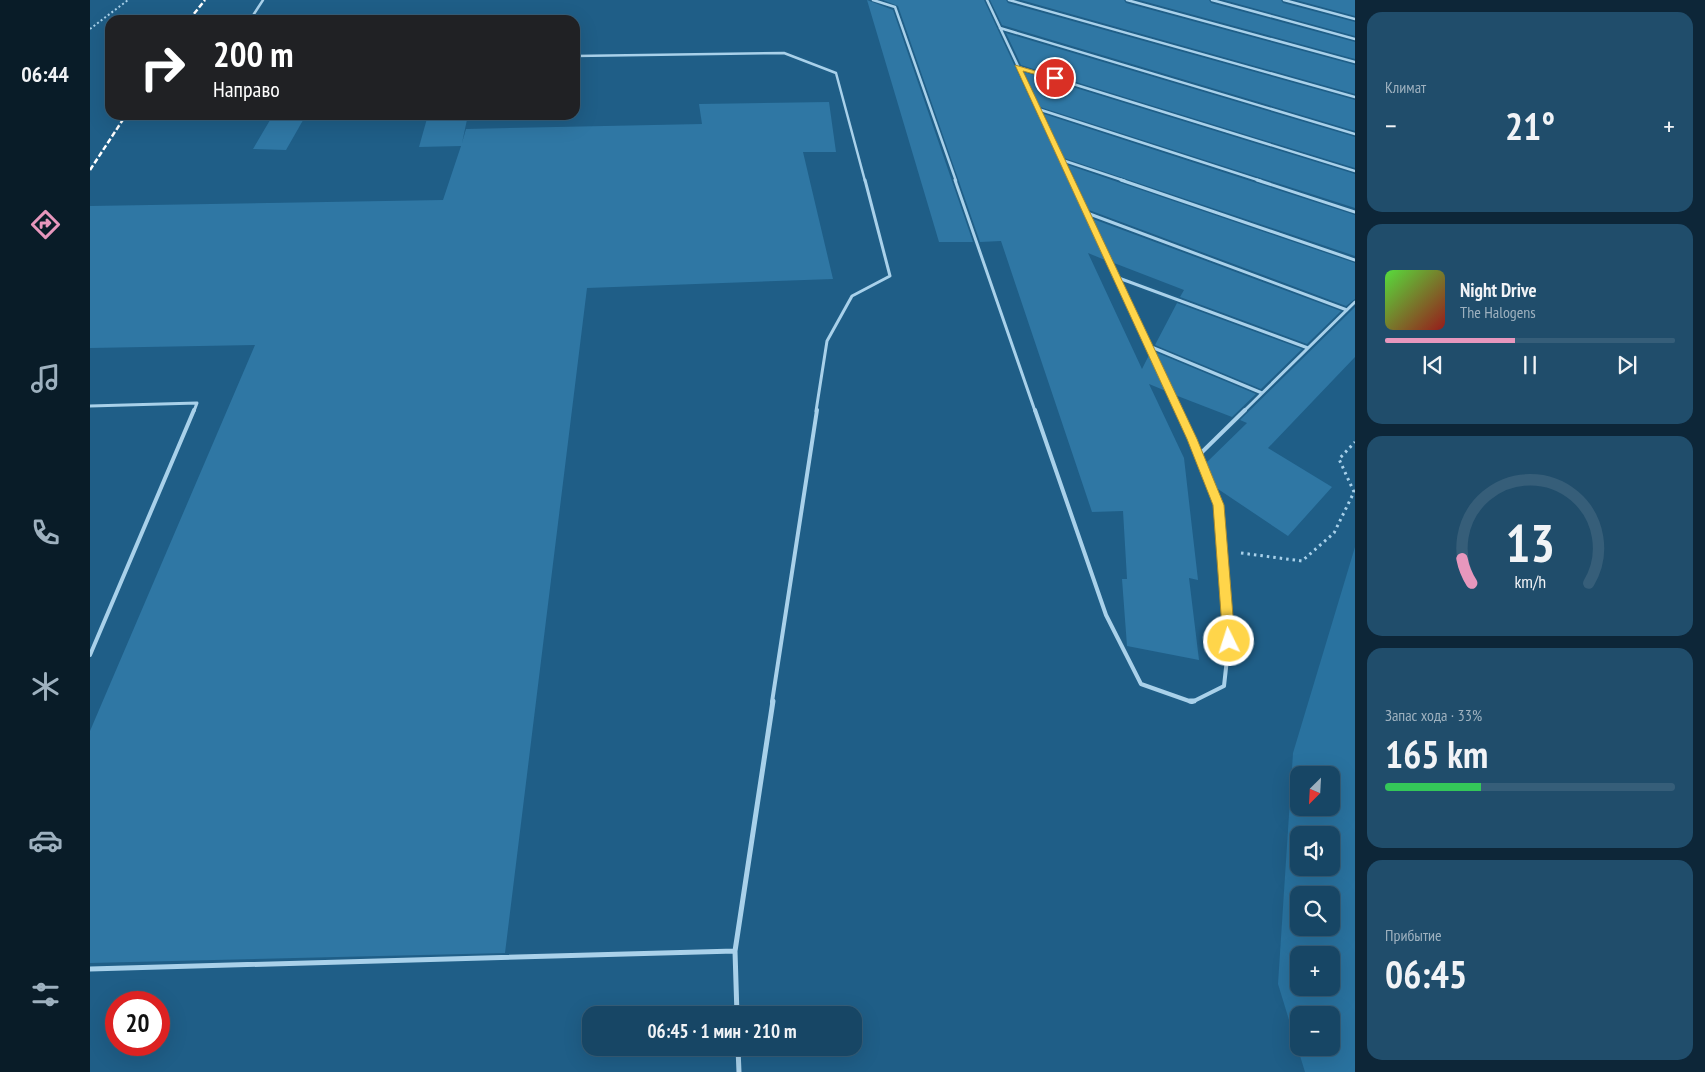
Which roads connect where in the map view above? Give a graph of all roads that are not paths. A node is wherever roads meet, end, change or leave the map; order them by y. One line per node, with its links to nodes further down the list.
1 (263, 0): 8 (lane)
2 (873, 0): 30 (lane)
3 (987, 0): 10 (lane)
4 (1009, 0): 15 (lane)
5 (1126, 0): 13 (lane)
6 (1212, 0): 11 (lane)
7 (1284, 0): 9 (lane)
8 (253, 15)
9 (1355, 19)
10 (1000, 28): 14 (lane); 17 (lane)
11 (1355, 39)
12 (580, 56): 32 (lane)
13 (1355, 62)
14 (1018, 67): 16 (lane); 19 (lane)
15 (1355, 97)
16 (1038, 109): 18 (lane); 21 (lane)
17 (1355, 134)
18 (1062, 160): 20 (lane); 22 (lane)
19 (1355, 171)
20 (1086, 212): 23 (lane); 25 (lane)
21 (1355, 212)
22 (1355, 260)
23 (1116, 277): 26 (lane); 27 (lane)
24 (1355, 302): 25 (lane)
25 (1347, 310): 27 (lane)
26 (1149, 346): 28 (lane); 30 (lane)
27 (1308, 348): 28 (lane)
28 (1262, 393): 30 (lane)
29 (90, 406): 31 (lane)
30 (1199, 455)
31 (90, 655)
32 (735, 951): 33 (lane); 34 (lane)
33 (90, 969)
34 (737, 1006)
35 (738, 1056): 36 (lane)
36 (739, 1072)

